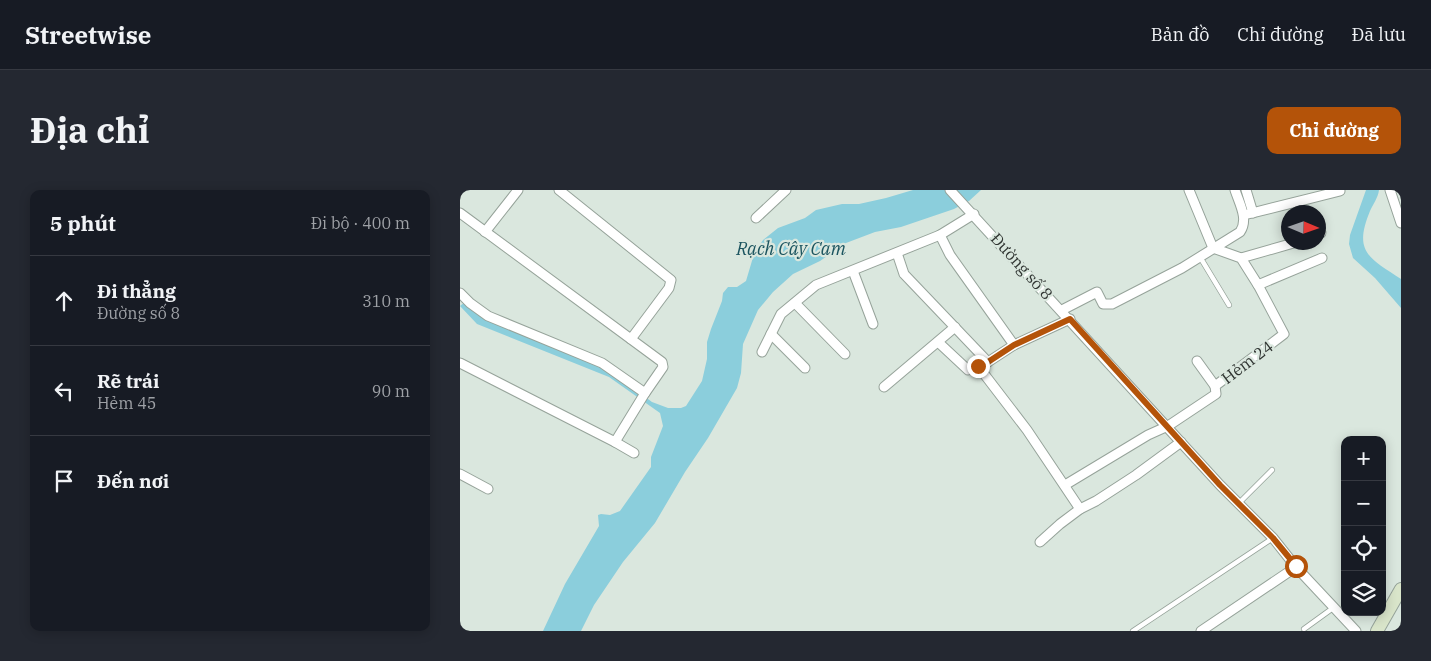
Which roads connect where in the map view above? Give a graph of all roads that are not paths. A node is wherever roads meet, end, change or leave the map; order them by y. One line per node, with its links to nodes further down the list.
1 (518, 190): 16 (street)
2 (559, 190): 34 (street)
3 (786, 190): 14 (street)
4 (950, 190): 10 (street, Đường số 8)
5 (1188, 190): 19 (street)
6 (1235, 190): 13 (street)
7 (1246, 190): 12 (street)
8 (1390, 190): 15 (street)
9 (1340, 191): 12 (street)
10 (972, 212): 17 (street); 29 (street, Đường số 8)
11 (460, 213): 16 (street)
12 (1253, 213): 13 (street)
13 (1244, 216): 19 (street)
14 (756, 218)
15 (1401, 223)
16 (485, 232): 34 (street)
17 (940, 236): 20 (street); 36 (street)
18 (1281, 247): 22 (street)
19 (1213, 248): 21 (street); 22 (street)
20 (897, 254): 24 (street); 32 (street)
21 (1200, 256): 28 (lane); 29 (street)
22 (1241, 258): 25 (street)
23 (1322, 258): 25 (street)
24 (853, 270): 27 (street); 31 (street)
25 (1258, 285): 44 (street, Hẻm 24)
26 (460, 293): 46 (street)
27 (795, 303): 33 (street); 38 (street)
28 (1229, 305)
29 (1062, 310): 30 (street, Đường số 8)
30 (1070, 319): 36 (street); 47 (street, Đường số 8)
31 (872, 324)
32 (955, 327): 35 (street); 40 (street)
33 (771, 334): 37 (street); 43 (street)
34 (631, 339): 46 (street)
35 (938, 342): 42 (street); 45 (street)
36 (1014, 345): 40 (street)
37 (762, 352)
38 (845, 354)
39 (1197, 361): 44 (street)
40 (988, 362): 42 (street)
41 (460, 363): 48 (street)
42 (978, 366): 53 (street)
43 (805, 368)
44 (1215, 386): 47 (street, Hẻm 24)
45 (884, 387)
46 (645, 393): 48 (street)
47 (1168, 426): 49 (street, Đường số 8); 53 (street)
48 (615, 442): 50 (street)
49 (1181, 442): 55 (street, Đường số 8); 56 (street)
50 (634, 453)
51 (1272, 470): 55 (lane)
52 (460, 474): 54 (street)
53 (1064, 485): 56 (street)
54 (488, 489)
55 (1238, 503): 57 (street, Đường số 8)
56 (1080, 509): 58 (street)
57 (1273, 538): 59 (street, Đường số 8); 63 (lane)
58 (1040, 542)
59 (1296, 566): 61 (street, Đường số 8); 64 (street)
60 (1401, 589): 66 (street)
61 (1335, 607): 62 (lane); 65 (street, Đường số 8)
62 (1304, 629)
63 (1133, 631)
64 (1202, 631)
65 (1356, 631)
66 (1377, 631)

